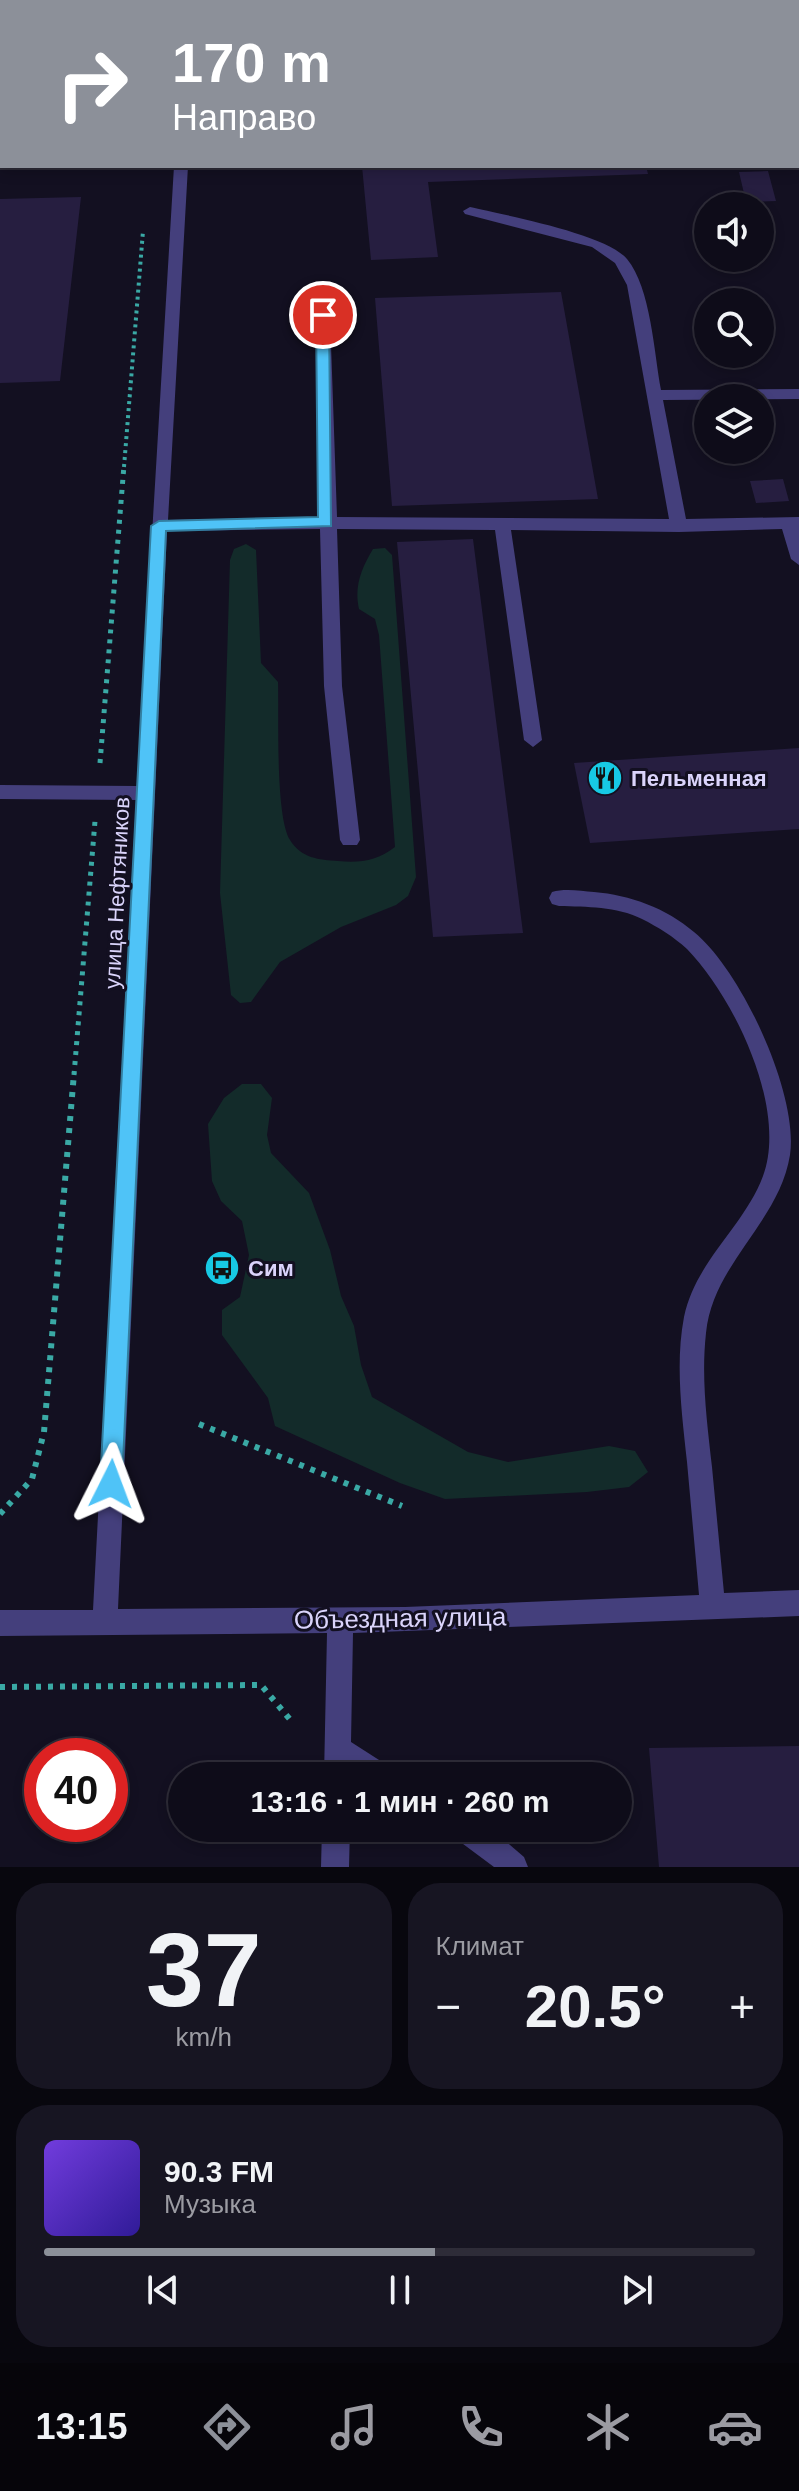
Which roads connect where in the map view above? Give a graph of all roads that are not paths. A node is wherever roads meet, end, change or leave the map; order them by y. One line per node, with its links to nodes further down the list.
1 (181, 168): 9 (street, улица Нефтяников)
2 (470, 211): 5 (street)
3 (323, 315): 6 (street)
4 (799, 394): 5 (street)
5 (655, 395): 10 (street)
6 (326, 522): 7 (street); 9 (street); 15 (street)
7 (502, 523): 10 (street); 12 (street)
8 (794, 524): 10 (street); 11 (street)
9 (159, 526): 14 (street, улица Нефтяников)
10 (679, 526)
11 (799, 559)
12 (533, 740)
13 (0, 792): 14 (street)
14 (146, 793): 20 (street, улица Нефтяников)
15 (350, 840)
16 (559, 898): 18 (street)
17 (799, 1603): 18 (street, Объездная улица)
18 (713, 1606): 19 (street, Объездная улица)
19 (340, 1620): 20 (street, Объездная улица); 22 (street)
20 (105, 1622): 21 (street, Объездная улица)
21 (0, 1623)
22 (337, 1762)
23 (336, 1842): 25 (street)
24 (486, 1842): 26 (street)
25 (335, 1867)
26 (514, 1867)

